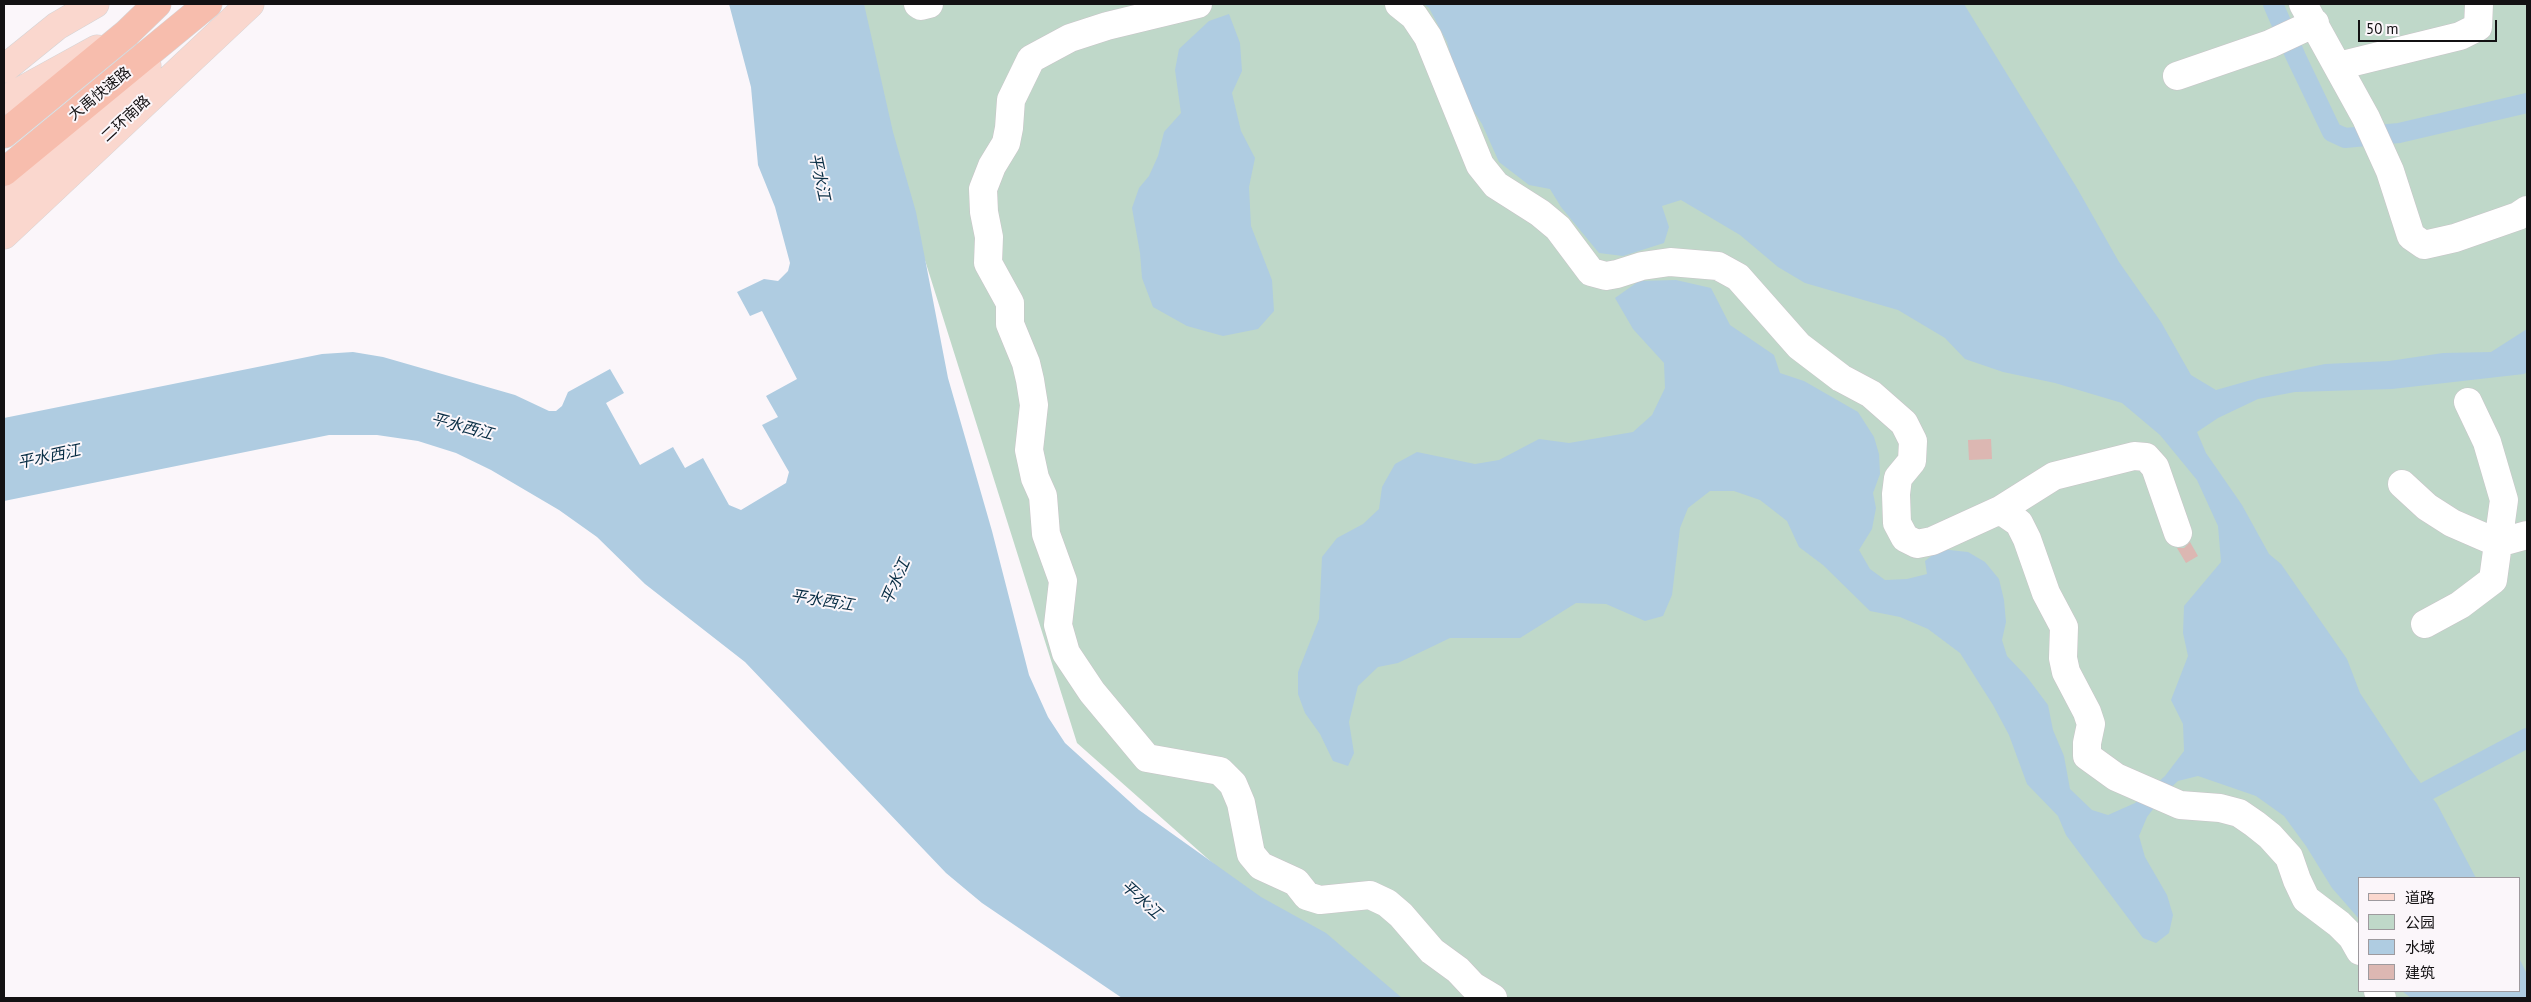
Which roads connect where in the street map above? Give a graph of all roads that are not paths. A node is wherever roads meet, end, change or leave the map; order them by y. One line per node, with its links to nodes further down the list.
1 (95, 4): 13 (main road)
2 (157, 4): 11 (highway)
3 (250, 4): 20 (main road, 二环南路)
4 (918, 4): 5 (street)
5 (929, 4)
6 (1198, 4): 29 (street)
7 (1399, 4): 23 (street)
8 (2479, 4): 12 (street)
9 (202, 10): 17 (highway, 大禹快速路); 18 (main road, 二环南路)
10 (2310, 17): 12 (street); 14 (street)
11 (127, 33): 15 (main road); 16 (highway, 大禹快速路)
12 (2338, 66): 19 (street)
13 (4, 69)
14 (2177, 76)
15 (4, 100)
16 (4, 134)
17 (4, 172)
18 (4, 206)
19 (2527, 210)
20 (4, 235)
21 (2468, 402): 26 (street)
22 (2402, 484): 26 (street)
23 (2000, 510): 24 (street); 28 (street)
24 (2178, 533)
25 (2527, 535): 26 (street)
26 (2498, 543): 27 (street)
27 (2425, 624)
28 (2358, 948)
29 (1493, 998)

